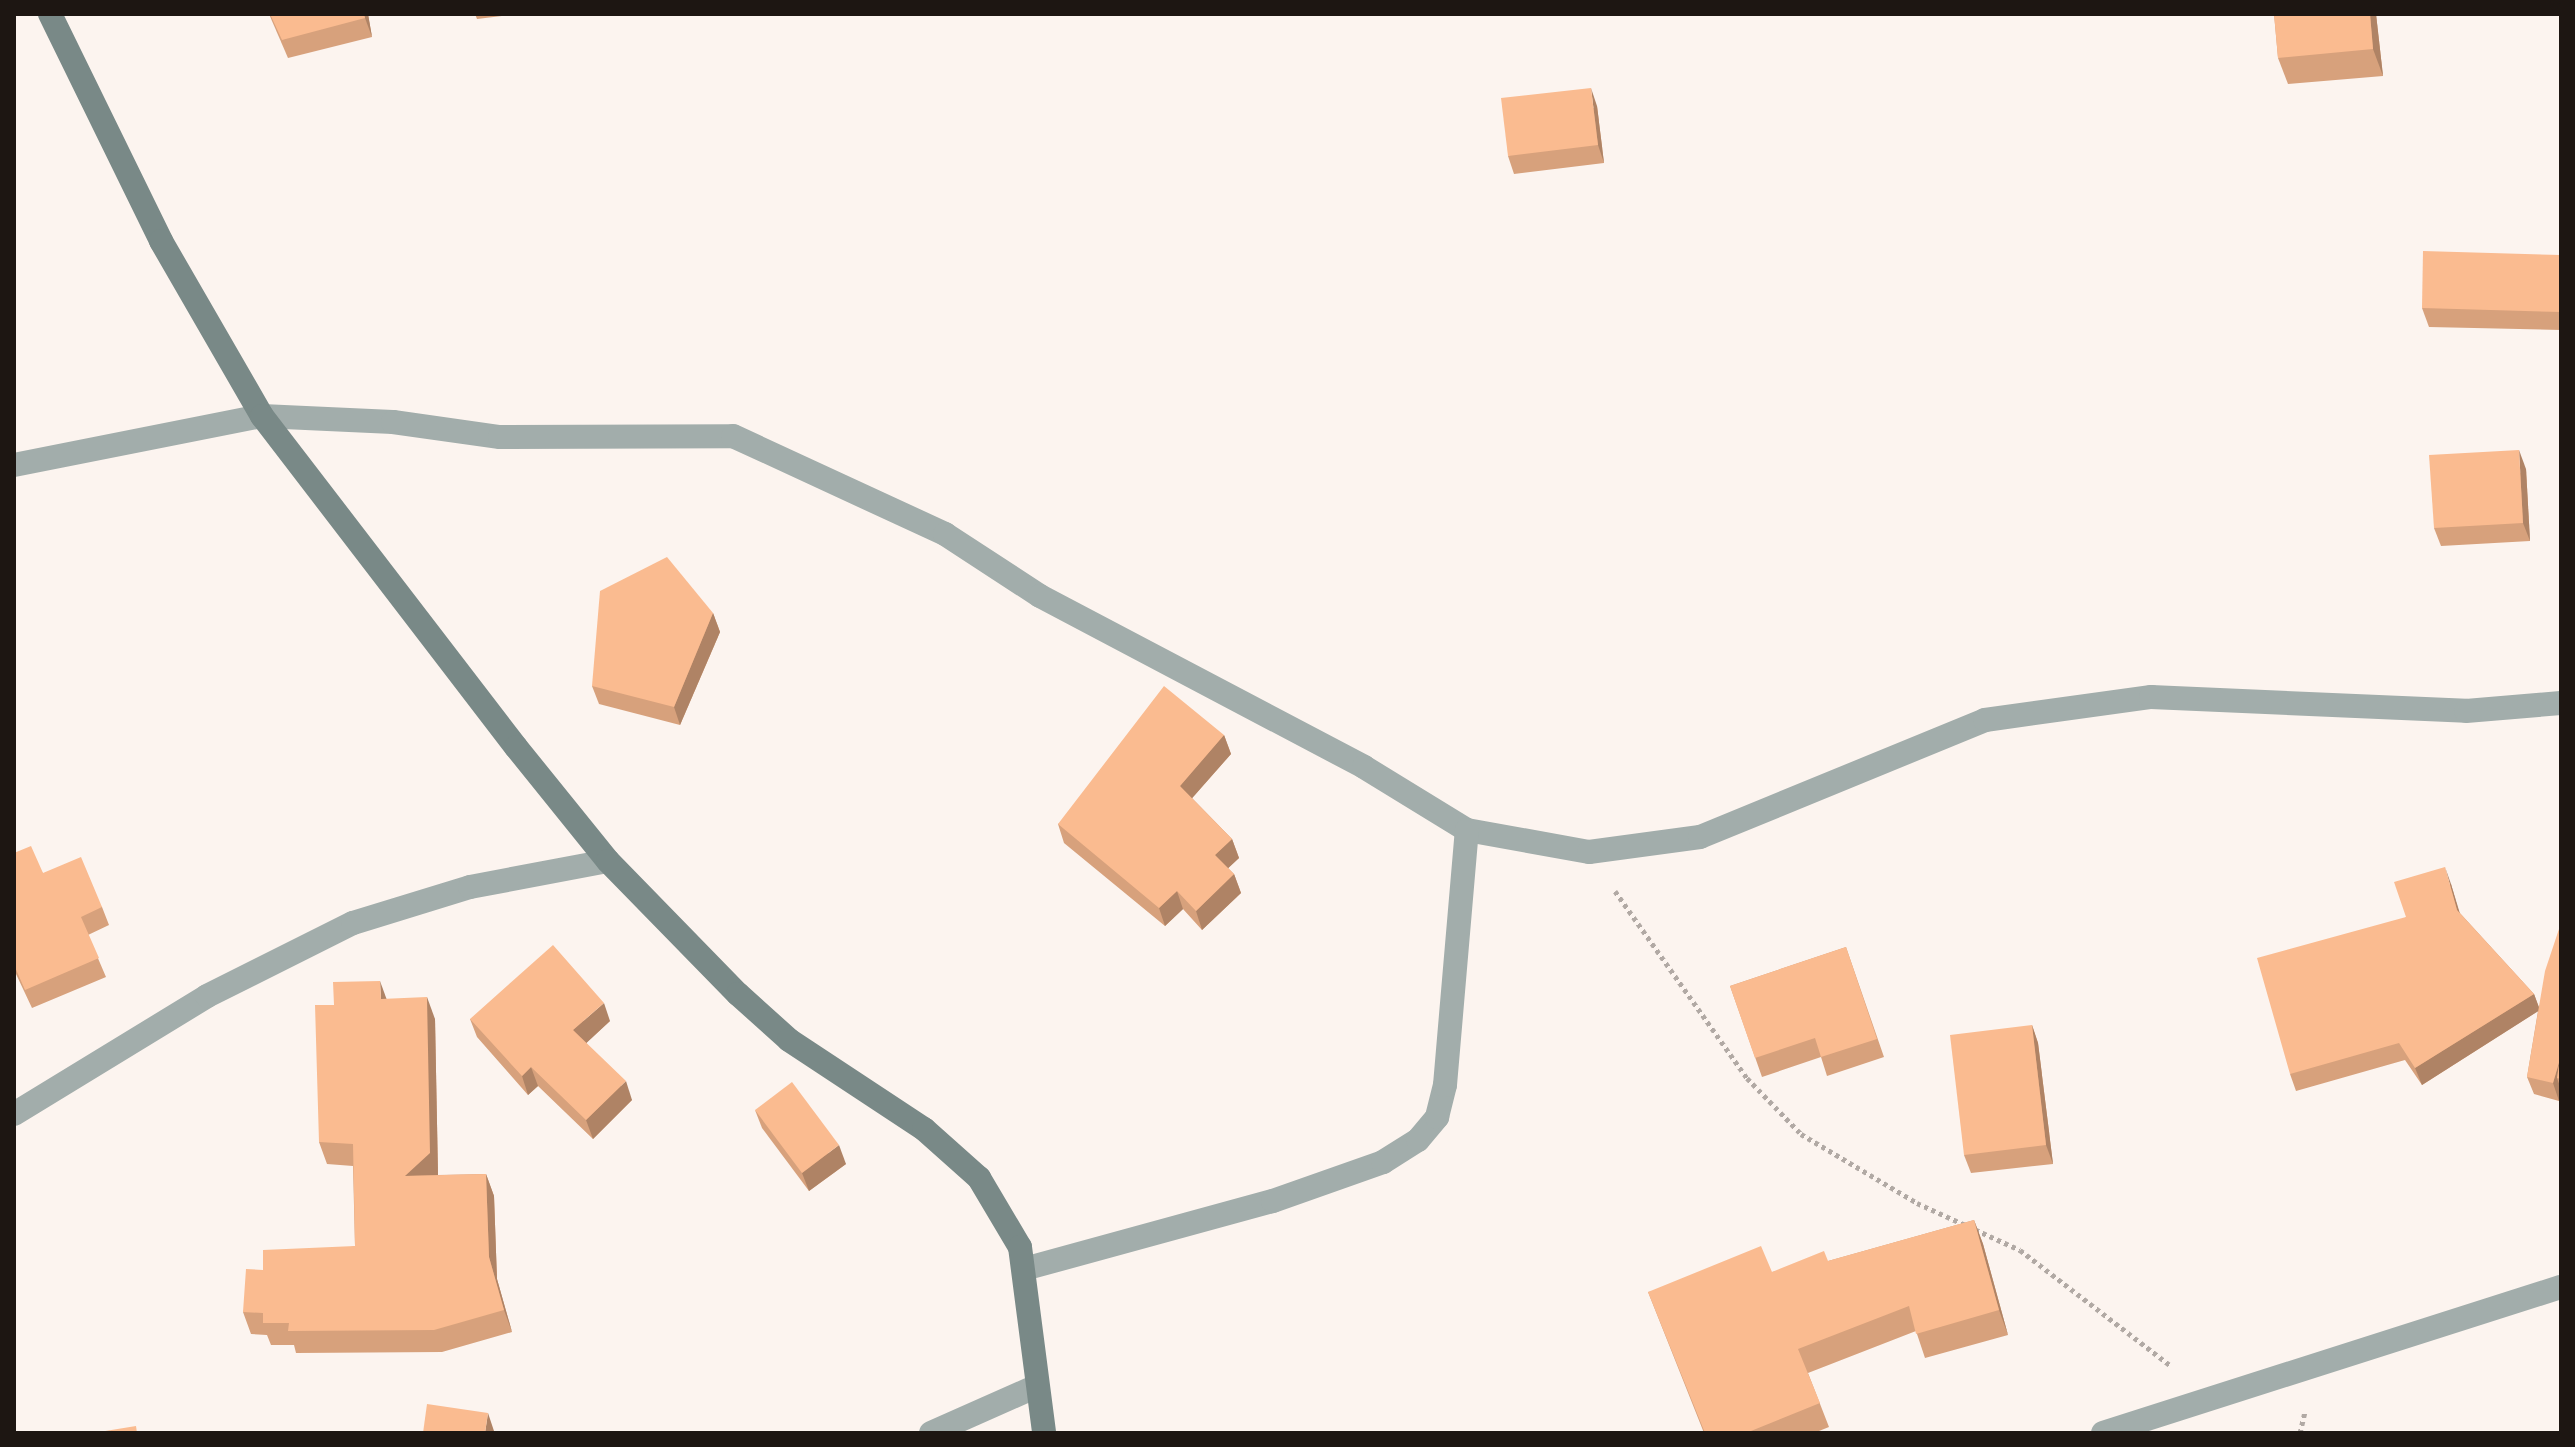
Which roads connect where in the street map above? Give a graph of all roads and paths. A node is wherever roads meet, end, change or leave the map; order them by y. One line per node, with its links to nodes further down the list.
1 (50, 14): 2 (street)
2 (262, 416): 3 (street); 5 (street); 7 (street)
3 (14, 465)
4 (2561, 703): 6 (street)
5 (1467, 830): 6 (street); 9 (street)
6 (1589, 852): 12 (path)
7 (608, 861): 8 (street); 9 (street)
8 (14, 1114)
9 (1024, 1269): 11 (street)
10 (2561, 1287): 12 (street)
11 (1035, 1387): 13 (street); 14 (street)
12 (2215, 1402): 15 (street)
13 (931, 1433)
14 (1044, 1433)
15 (2103, 1433)

